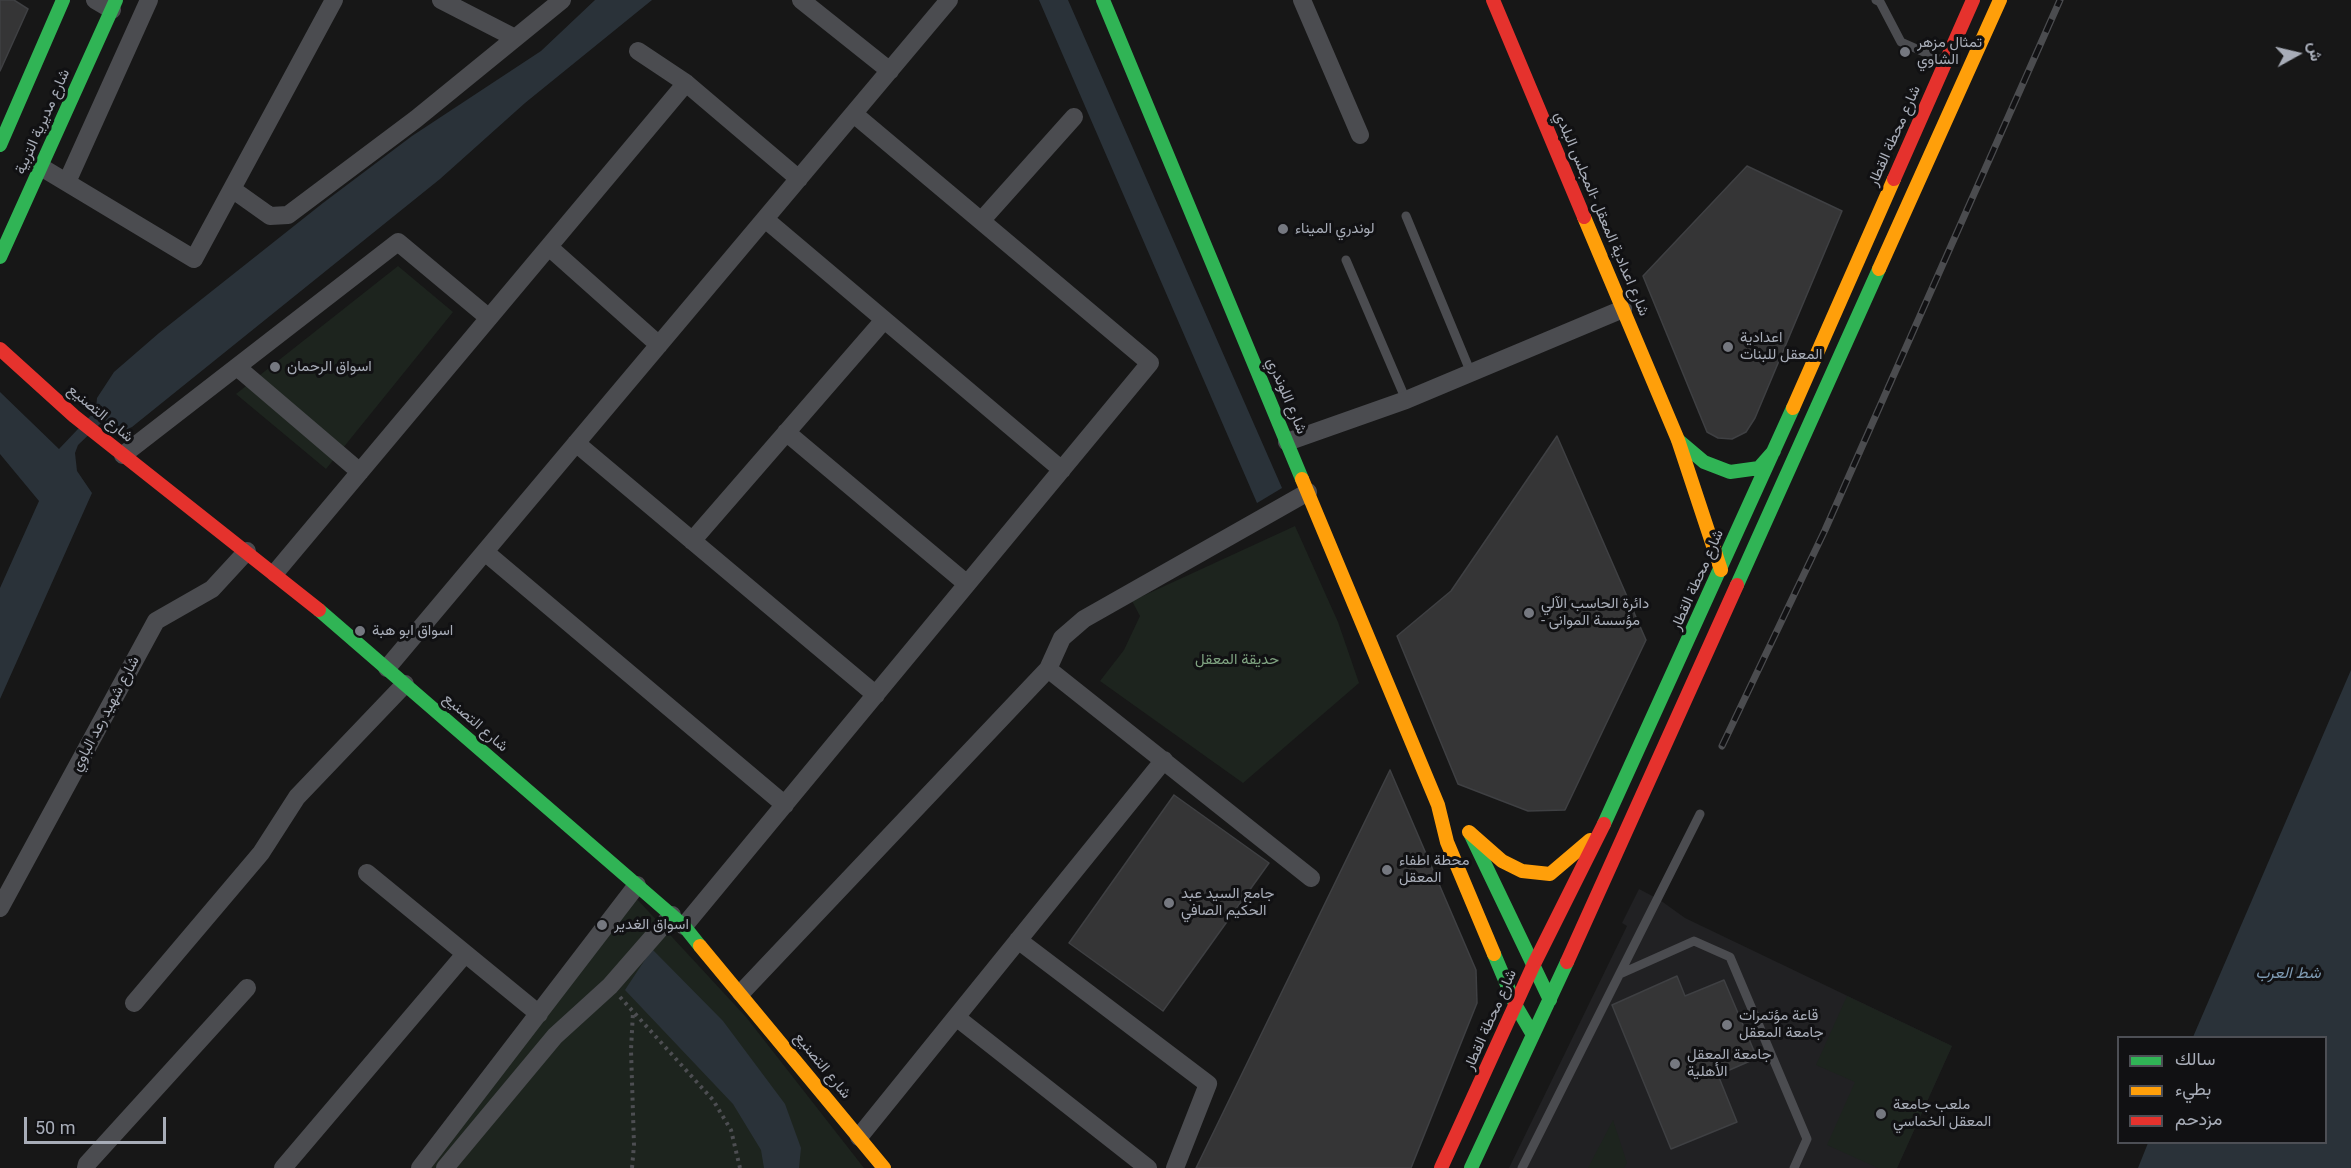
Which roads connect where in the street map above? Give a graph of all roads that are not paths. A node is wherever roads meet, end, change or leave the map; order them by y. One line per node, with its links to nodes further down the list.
1 (63, 0): 24 (main road, شارع مديرية التربية)
2 (95, 0): 15 (street)
3 (149, 0): 27 (street)
4 (334, 0): 28 (street)
5 (441, 0): 16 (street)
6 (562, 0): 16 (street)
7 (801, 0): 19 (street)
8 (949, 0): 19 (street)
9 (1102, 0): 45 (main road, شارع اللوندري)
10 (1302, 0): 23 (street)
11 (1493, 0): 35 (main road, شارع اعدادية المعقل -المجلس البلدي)
12 (1876, 0): 18 (lane)
13 (1973, 0): 18 (main road, شارع محطة القطار)
14 (2000, 0): 79 (main road)
15 (114, 5): 25 (main road, شارع مديرية التربية)
16 (515, 38): 28 (street)
17 (638, 51): 20 (street)
18 (1946, 62): 47 (main road, شارع محطة القطار)
19 (890, 71): 21 (street)
20 (686, 83): 26 (street); 32 (street)
21 (854, 114): 26 (street); 31 (street)
22 (1074, 117): 31 (street)
23 (1360, 135)
24 (0, 145)
25 (41, 167): 27 (street); 33 (main road, شارع مديرية التربية)
26 (799, 178): 30 (street)
27 (67, 182): 28 (street)
28 (232, 189)
29 (1406, 216): 41 (lane)
30 (765, 219): 37 (street); 38 (street)
31 (981, 220): 49 (street)
32 (549, 247): 36 (street); 38 (street)
33 (0, 257)
34 (1346, 260): 42 (lane)
35 (1623, 309): 41 (street); 44 (main road, شارع اعدادية المعقل -المجلس البلدي)
36 (489, 318): 40 (street); 50 (street)
37 (884, 320): 43 (street); 49 (street)
38 (659, 345): 46 (street)
39 (0, 349): 48 (main road, شارع التصنيع)
40 (237, 367): 48 (street); 50 (street)
41 (1471, 373): 42 (street)
42 (1406, 400): 45 (street)
43 (786, 432): 52 (street); 57 (street)
44 (1678, 440): 47 (main road); 55 (main road, شارع اعدادية المعقل -المجلس البلدي)
45 (1287, 442): 51 (main road, شارع اللوندري)
46 (576, 443): 52 (street); 54 (street)
47 (1773, 451): 55 (main road, شارع محطة القطار)
48 (123, 454): 53 (main road, شارع التصنيع)
49 (1062, 470): 57 (street)
50 (360, 472): 56 (street)
51 (1308, 492): 59 (street); 64 (main road, شارع اللوندري)
52 (692, 541): 61 (street)
53 (247, 551): 56 (main road, شارع التصنيع); 71 (street, شارع شهيد رعد الباوي)
54 (485, 552): 58 (street); 63 (street)
55 (1720, 570): 67 (main road, شارع محطة القطار)
56 (275, 573): 58 (main road, شارع التصنيع)
57 (968, 584): 61 (street)
58 (387, 668): 60 (main road, شارع التصنيع)
59 (1048, 669): 62 (street); 78 (street)
60 (405, 684): 70 (main road, شارع التصنيع); 80 (street)
61 (876, 695): 63 (street)
62 (1164, 760): 69 (street); 73 (street)
63 (785, 805): 72 (street)
64 (1438, 805): 66 (main road); 81 (main road, شارع اللوندري)
65 (1700, 814): 76 (lane)
66 (1461, 825): 67 (main road); 75 (main road)
67 (1602, 829): 75 (main road, شارع محطة القطار)
68 (367, 873): 74 (street)
69 (1311, 878)
70 (637, 885): 72 (main road, شارع التصنيع); 82 (street)
71 (0, 909)
72 (678, 921): 78 (main road, شارع التصنيع); 89 (street)
73 (1018, 940): 83 (street); 92 (street)
74 (465, 954): 82 (street); 87 (street)
75 (1533, 966): 79 (main road); 81 (main road, شارع محطة القطار)
76 (1620, 974): 95 (lane); 96 (lane)
77 (247, 988): 86 (street)
78 (741, 993): 85 (main road, شارع التصنيع)
79 (1550, 1000): 84 (main road)
80 (134, 1003)
81 (1516, 1006): 84 (main road, شارع اللوندري); 93 (main road, شارع محطة القطار)
82 (539, 1014): 88 (street)
83 (956, 1017): 85 (street); 91 (street)
84 (1533, 1035): 94 (main road)
85 (859, 1137): 90 (main road, شارع التصنيع)
86 (86, 1168)
87 (283, 1168)
88 (420, 1168)
89 (445, 1168)
90 (884, 1168)
91 (1148, 1168)
92 (1175, 1168)
93 (1441, 1168)
94 (1471, 1168)
95 (1522, 1168)
96 (1794, 1168)

